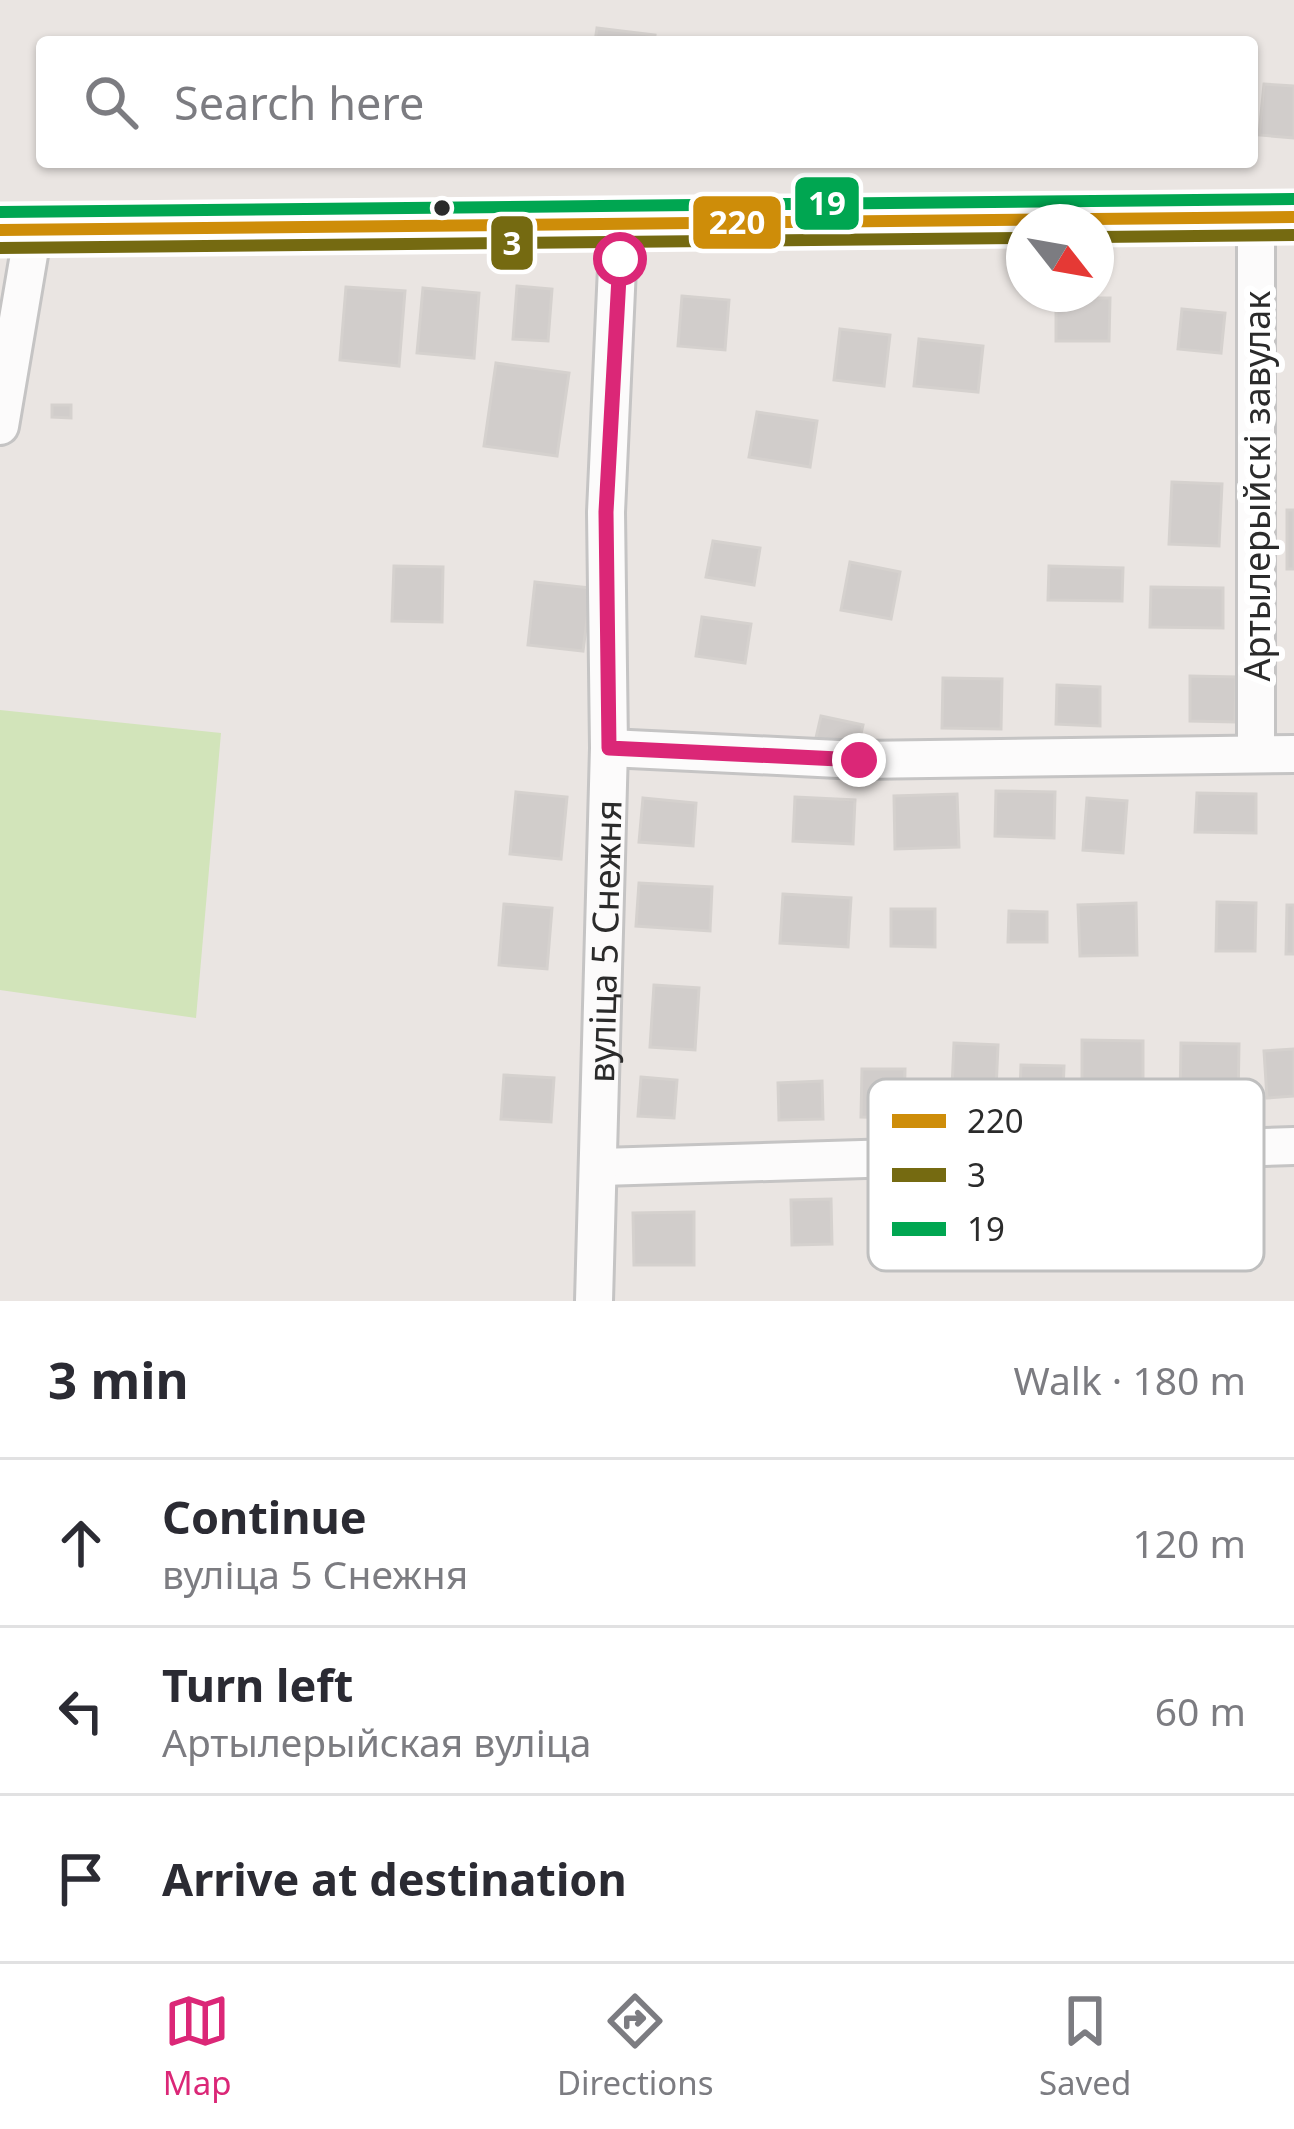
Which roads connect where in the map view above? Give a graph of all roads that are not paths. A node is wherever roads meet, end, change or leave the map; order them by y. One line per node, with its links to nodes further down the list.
1 (1275, 218): 2 (main road); 6 (street, Артылерыйскі завулак)
2 (619, 223): 3 (main road); 5 (street, вуліца 5 Снежня)
3 (16, 231): 4 (street)
4 (0, 426)
5 (609, 748): 6 (street); 11 (street, вуліца 5 Снежня)
6 (1256, 754): 7 (street)
7 (1294, 754)
8 (1294, 1146): 9 (street)
9 (1264, 1147)
10 (868, 1159): 11 (street)
11 (601, 1167): 12 (street, вуліца 5 Снежня)
12 (594, 1301)

